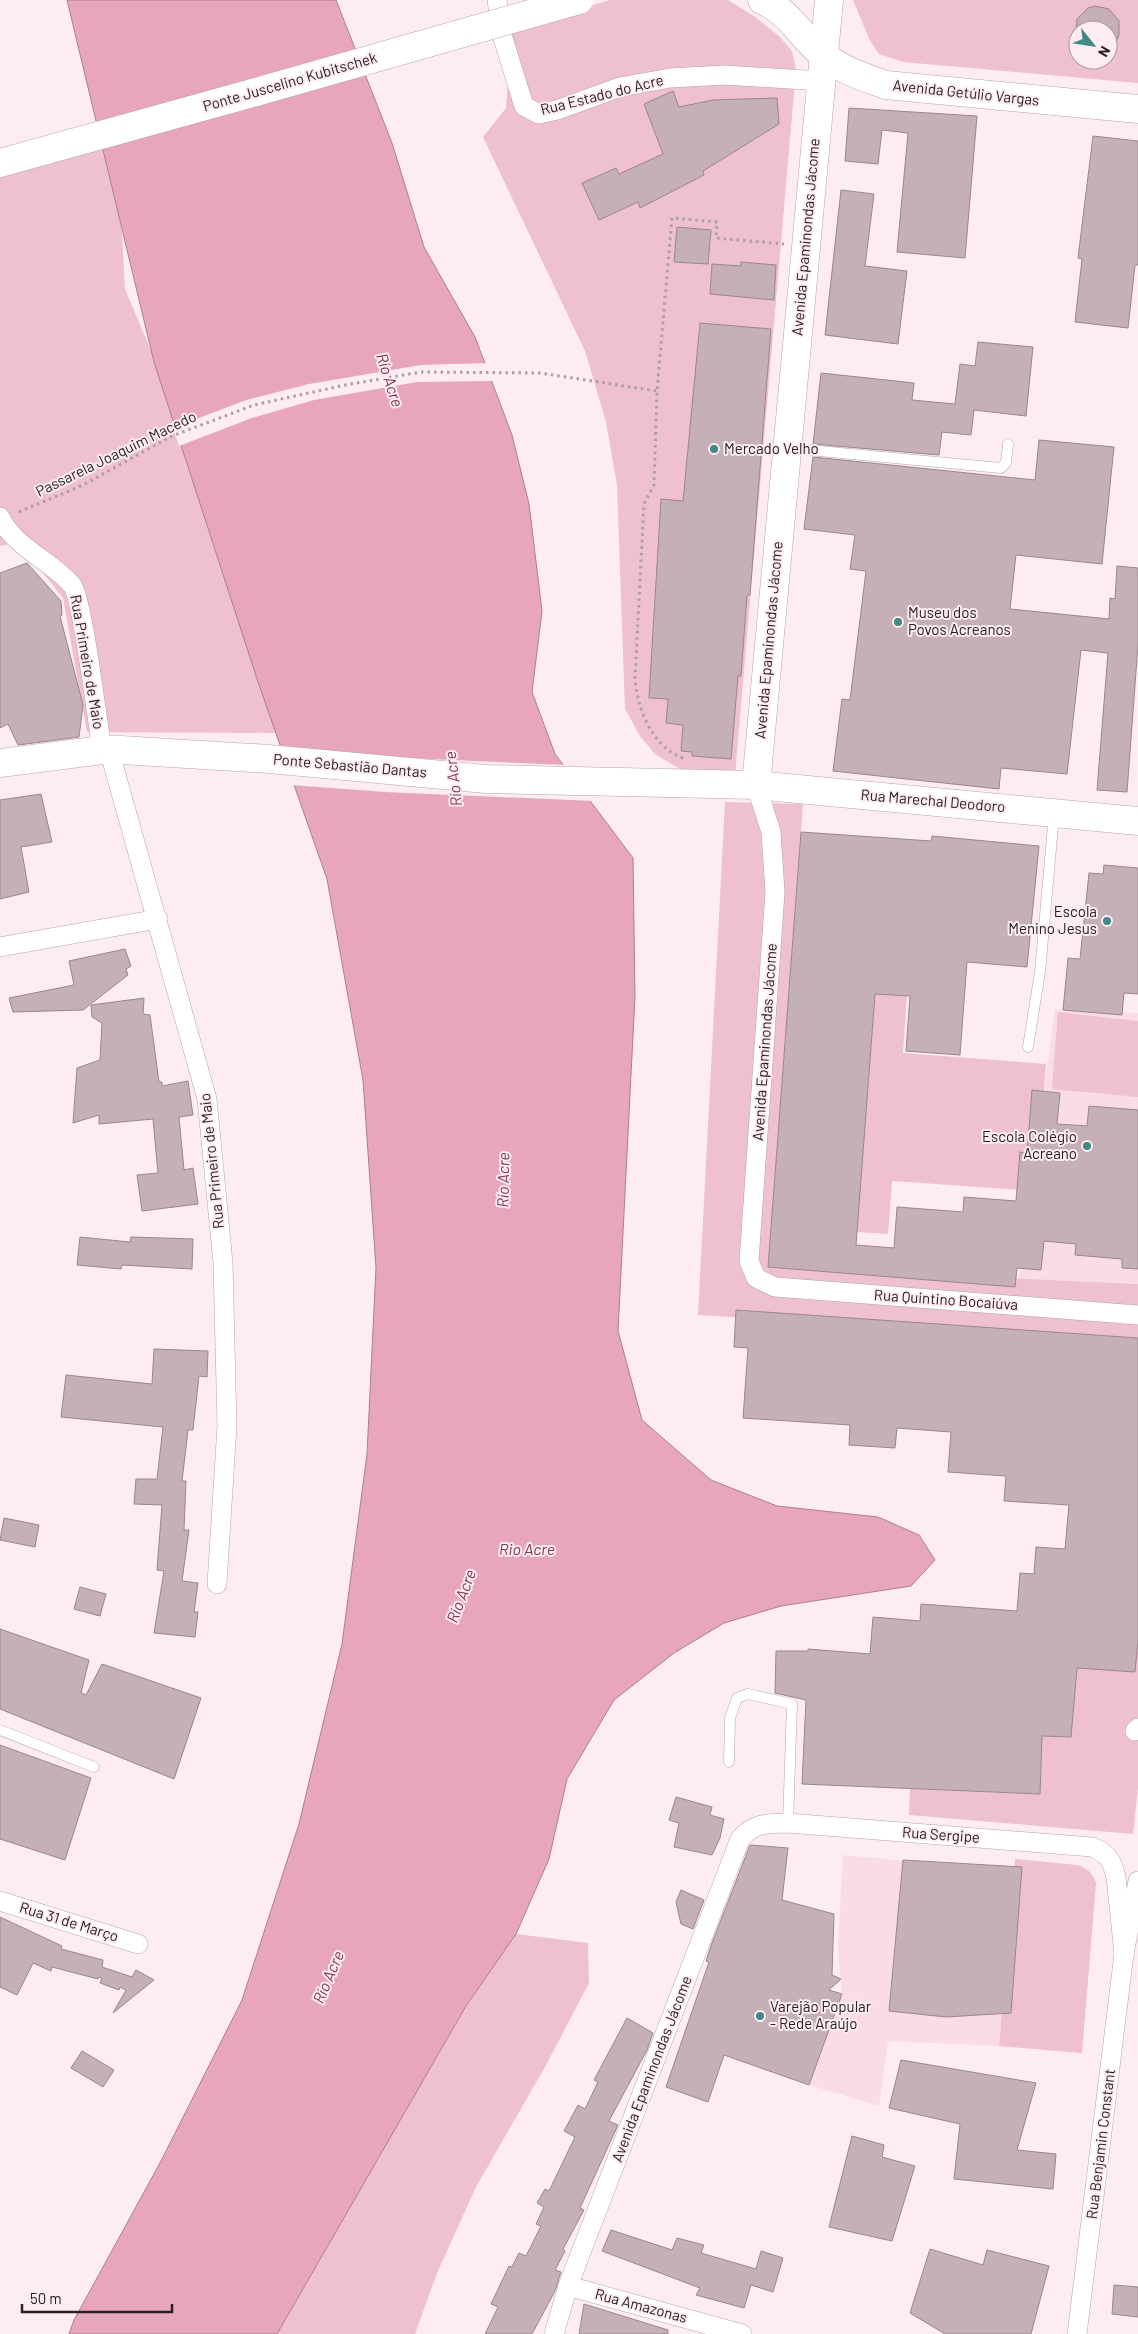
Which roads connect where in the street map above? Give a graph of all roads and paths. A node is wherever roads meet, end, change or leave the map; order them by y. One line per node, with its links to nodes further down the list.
1 (497, 0): 6 (street, Rua Estado do Acre)
2 (579, 0): 8 (main road, Ponte Juscelino Kubitschek, bridge)
3 (762, 0): 5 (main road, Avenida Getúlio Vargas)
4 (829, 0): 5 (main road, Avenida Epaminondas Jácome)
5 (822, 54): 6 (main road, Avenida Epaminondas Jácome); 7 (main road, Avenida Getúlio Vargas)
6 (821, 81): 12 (main road, Avenida Epaminondas Jácome)
7 (1138, 109)
8 (0, 163)
9 (784, 244): 10 (path)
10 (657, 391): 13 (path, Passarela Joaquim Macedo); 16 (path)
11 (1008, 444): 12 (lane)
12 (786, 448): 19 (main road, Avenida Epaminondas Jácome)
13 (0, 519): 14 (street, Rua Primeiro de Maio)
14 (7, 538): 15 (street, Rua Primeiro de Maio)
15 (111, 750): 17 (main road, Ponte Sebastião Dantas); 18 (main road, Ponte Sebastião Dantas); 22 (street, Rua Primeiro de Maio)
16 (689, 761)
17 (0, 763)
18 (728, 784): 19 (main road, Rua Marechal Deodoro)
19 (756, 785): 20 (main road, Rua Marechal Deodoro); 25 (street, Avenida Epaminondas Jácome)
20 (1054, 813): 21 (main road, Rua Marechal Deodoro); 24 (lane)
21 (1138, 821)
22 (158, 919): 23 (street); 27 (street, Rua Primeiro de Maio)
23 (0, 947)
24 (1028, 1046)
25 (756, 1278): 26 (street, Rua Quintino Bocaiúva)
26 (1138, 1315)
27 (217, 1584)
28 (0, 1730): 30 (lane)
29 (729, 1762): 31 (lane)
30 (94, 1767)
31 (780, 1823): 32 (street, Rua Sergipe); 37 (street, Avenida Epaminondas Jácome)
32 (1108, 1856): 36 (street, Rua Benjamin Constant)
33 (1138, 1881): 36 (street, Rua Benjamin Constant)
34 (0, 1901): 35 (street, Rua 31 de Março)
35 (138, 1944)
36 (1124, 1954): 40 (street, Rua Benjamin Constant)
37 (568, 2286): 38 (street, Avenida Epaminondas Jácome); 39 (street, Rua Amazonas)
38 (554, 2334)
39 (742, 2334)
40 (1077, 2334)

